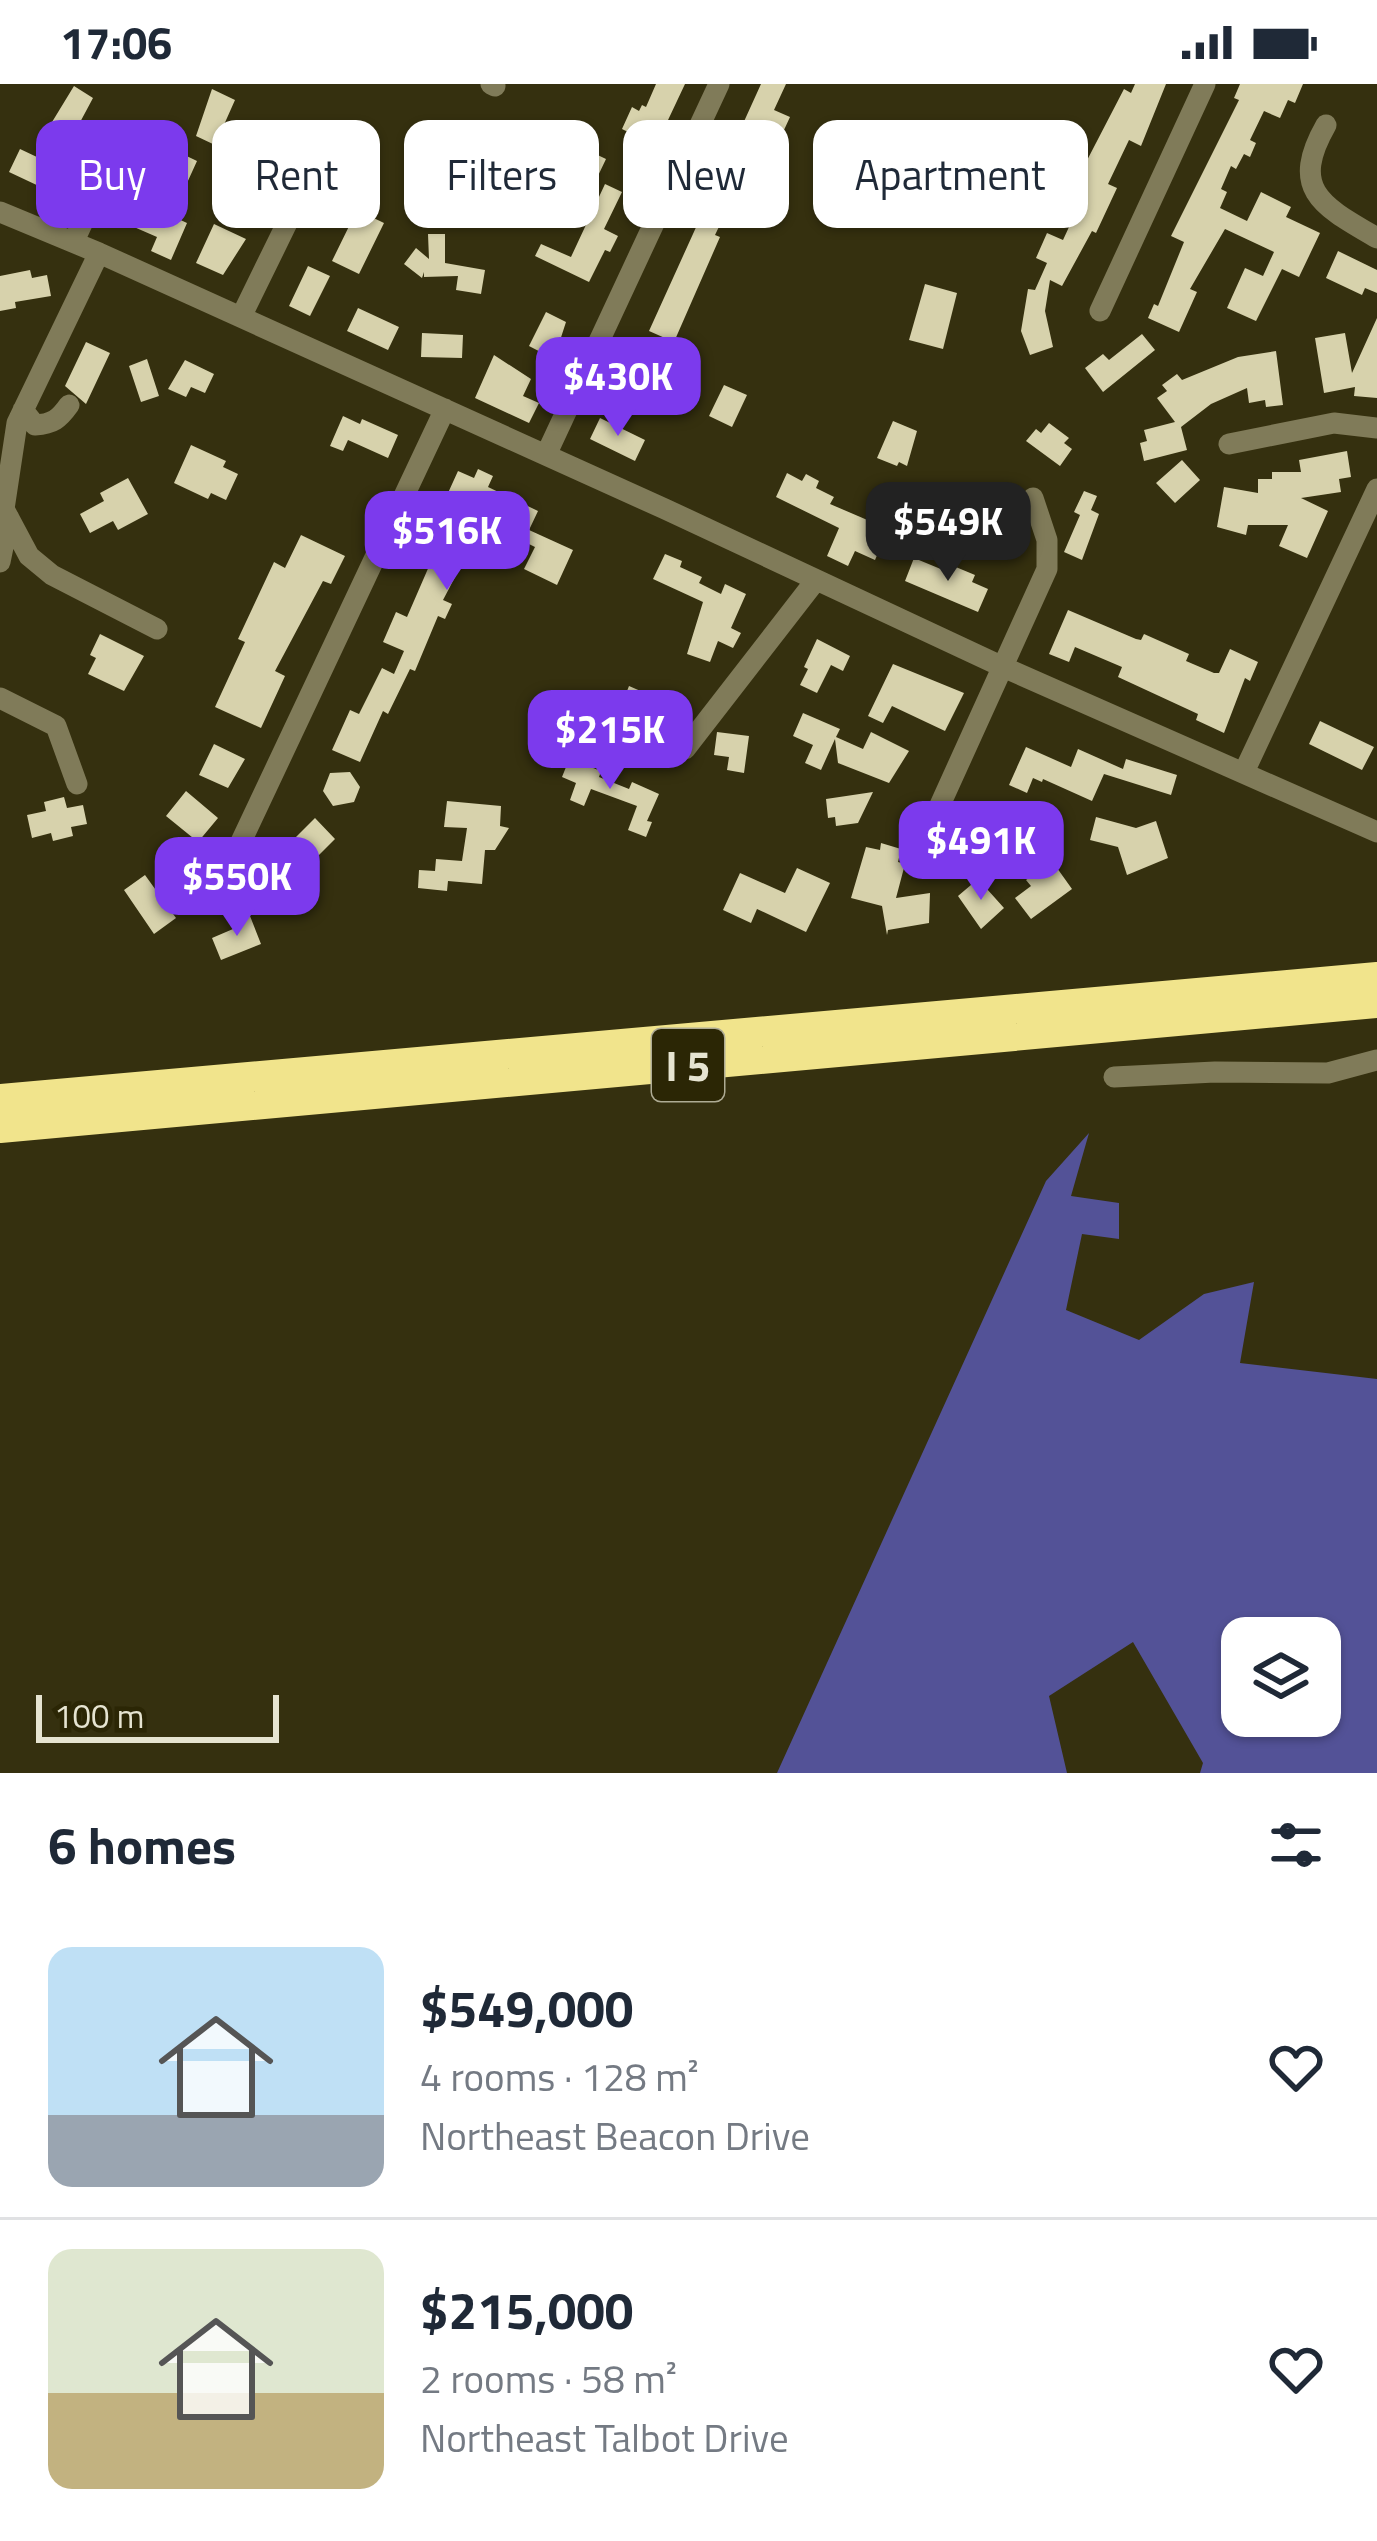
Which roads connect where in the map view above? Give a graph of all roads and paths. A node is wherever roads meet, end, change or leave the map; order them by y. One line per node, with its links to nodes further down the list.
1 (719, 84): 17 (street)
2 (1205, 84): 10 (street)
3 (1326, 125): 7 (street)
4 (0, 212): 8 (street)
5 (80, 228): 8 (street)
6 (285, 228): 11 (street)
7 (1377, 238)
8 (74, 242): 9 (street)
9 (99, 253): 11 (street); 14 (street)
10 (1100, 311)
11 (241, 317): 13 (street)
12 (68, 405): 14 (street)
13 (445, 409): 17 (street); 31 (street)
14 (23, 410): 20 (street)
15 (1377, 428): 16 (street)
16 (1229, 443)
17 (546, 455): 22 (street)
18 (1377, 489): 27 (street)
19 (1033, 498): 24 (street)
20 (9, 518): 21 (street); 23 (street)
21 (0, 562)
22 (816, 580): 24 (street); 26 (street)
23 (157, 629)
24 (1003, 667): 27 (street); 29 (street)
25 (0, 698): 28 (street)
26 (685, 749)
27 (1244, 772): 30 (street)
28 (77, 784)
29 (940, 805)
30 (1377, 832)
31 (222, 882)
32 (1377, 977): 36 (highway, I 5)
33 (1377, 1003): 37 (highway, I 5)
34 (1377, 1060): 35 (street)
35 (1114, 1077)
36 (0, 1099)
37 (0, 1128)

